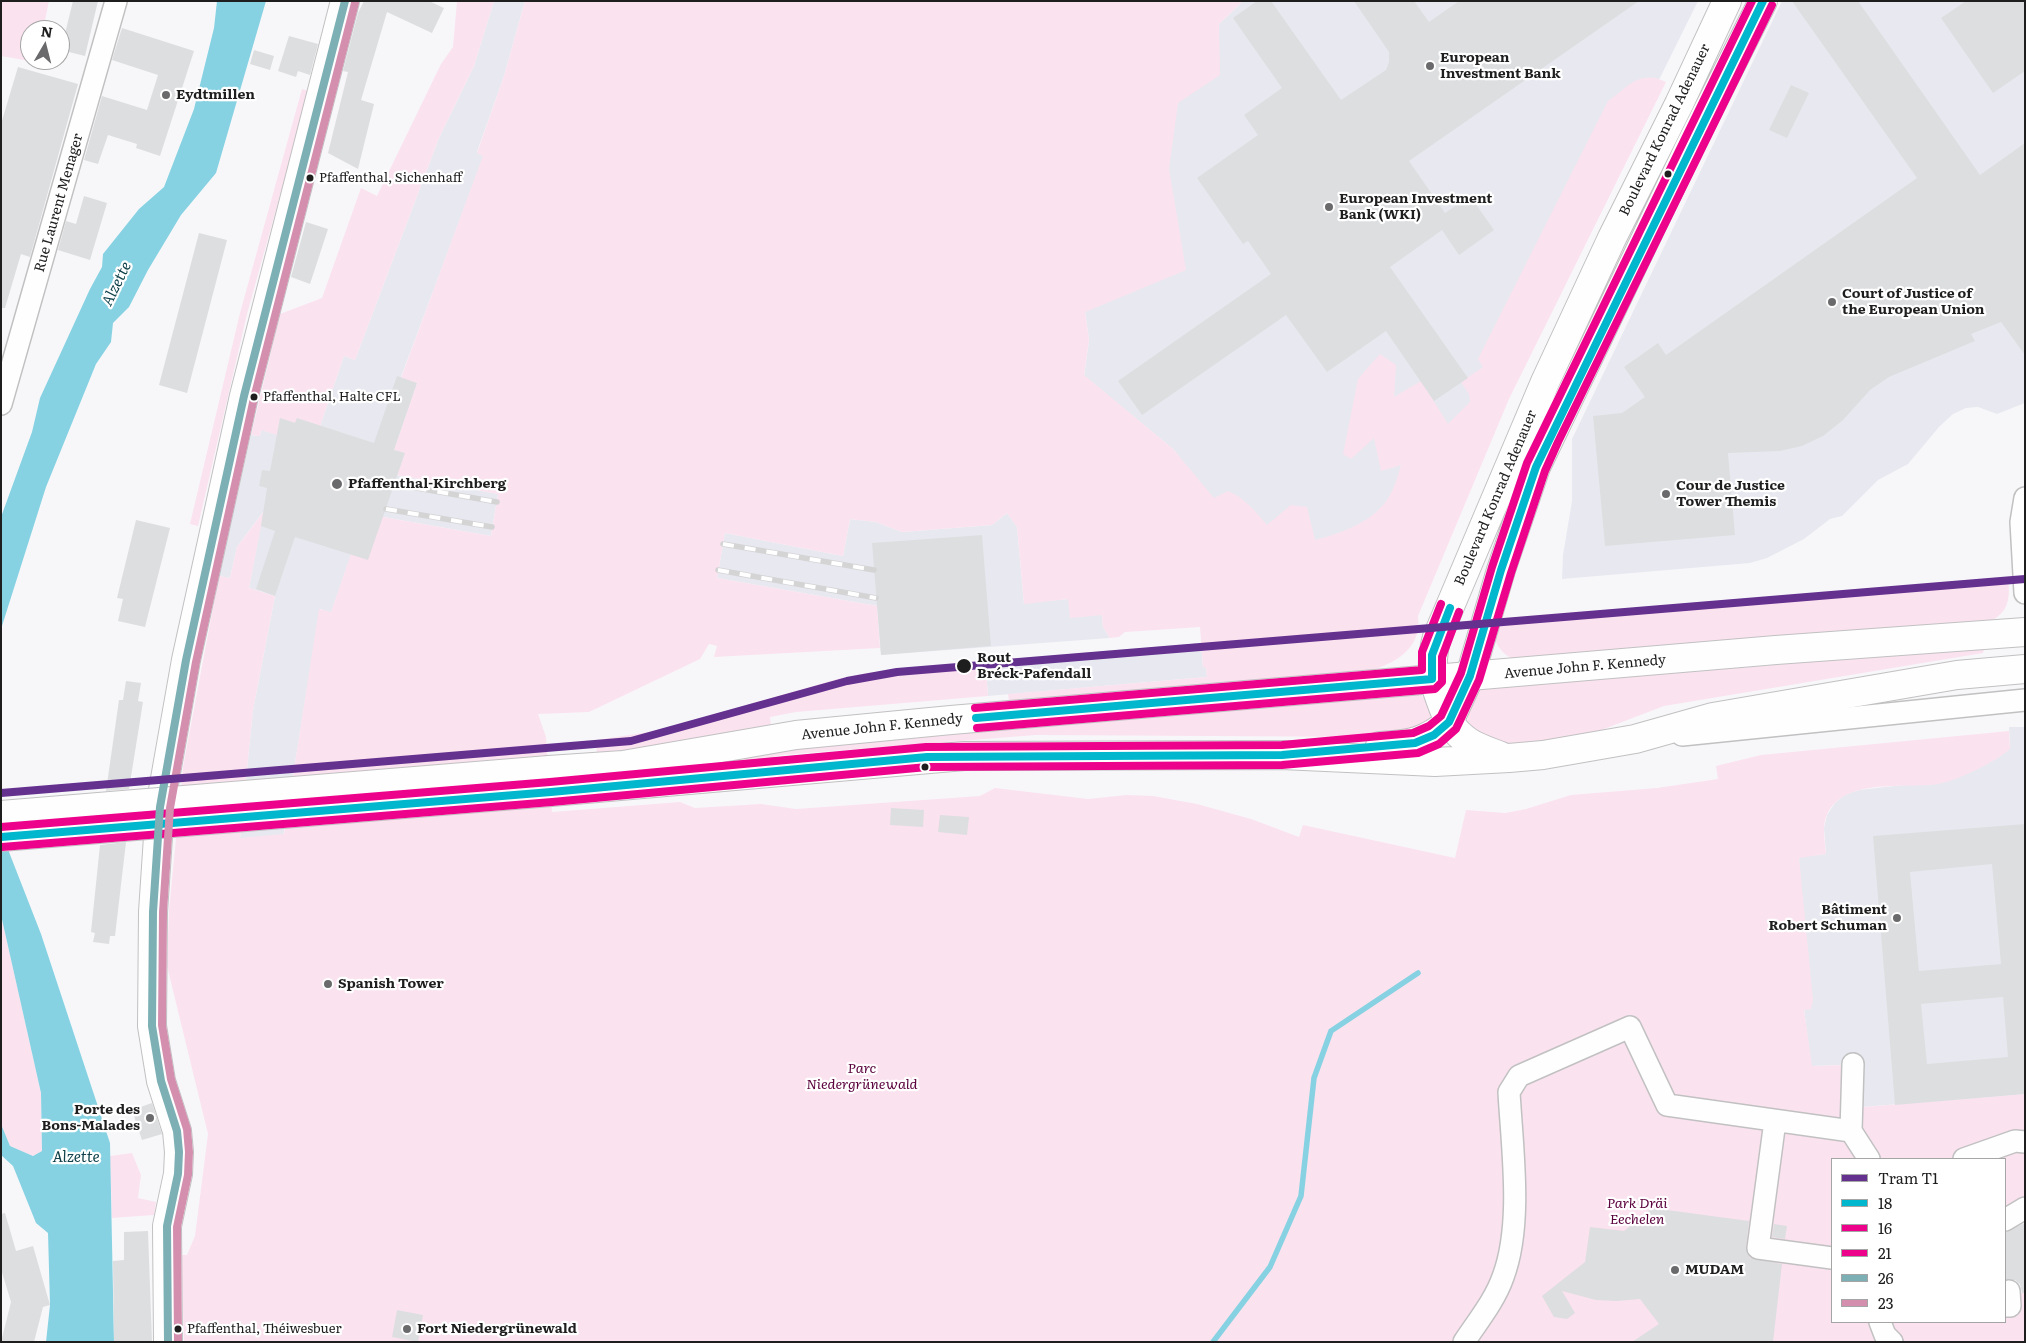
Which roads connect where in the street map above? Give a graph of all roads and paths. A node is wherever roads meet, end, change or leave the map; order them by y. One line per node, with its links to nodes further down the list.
1 (116, 1): 5 (street, Rue Laurent Menager)
2 (345, 1): 30 (main road)
3 (1727, 1): 11 (main road, Boulevard Konrad Adenauer)
4 (1763, 1): 10 (main road, Boulevard Konrad Adenauer)
5 (1, 404)
6 (2025, 498): 7 (street)
7 (2025, 593)
8 (2025, 632): 10 (main road, Avenue John F. Kennedy)
9 (2025, 669): 14 (main road)
10 (1470, 676): 11 (main road, Avenue John F. Kennedy); 13 (main road, Boulevard Konrad Adenauer)
11 (1432, 679): 13 (main road, Boulevard Konrad Adenauer); 17 (main road, Avenue John F. Kennedy)
12 (2025, 700): 14 (street)
13 (1450, 722): 15 (main road); 16 (main road)
14 (1635, 740): 16 (main road)
15 (1282, 755): 16 (main road); 17 (main road)
16 (1509, 758)
17 (550, 781): 18 (main road, bridge); 19 (main road, bridge)
18 (1, 815)
19 (1, 836)
20 (1853, 1064): 22 (street)
21 (1775, 1121): 22 (street); 28 (street); 31 (street)
22 (1851, 1131): 24 (street)
23 (2025, 1142): 25 (street)
24 (1868, 1158)
25 (1967, 1158)
26 (2025, 1208): 27 (street)
27 (2006, 1219)
28 (1831, 1258)
29 (1880, 1323): 32 (street)
30 (168, 1342)
31 (1464, 1342)
32 (1892, 1342)

